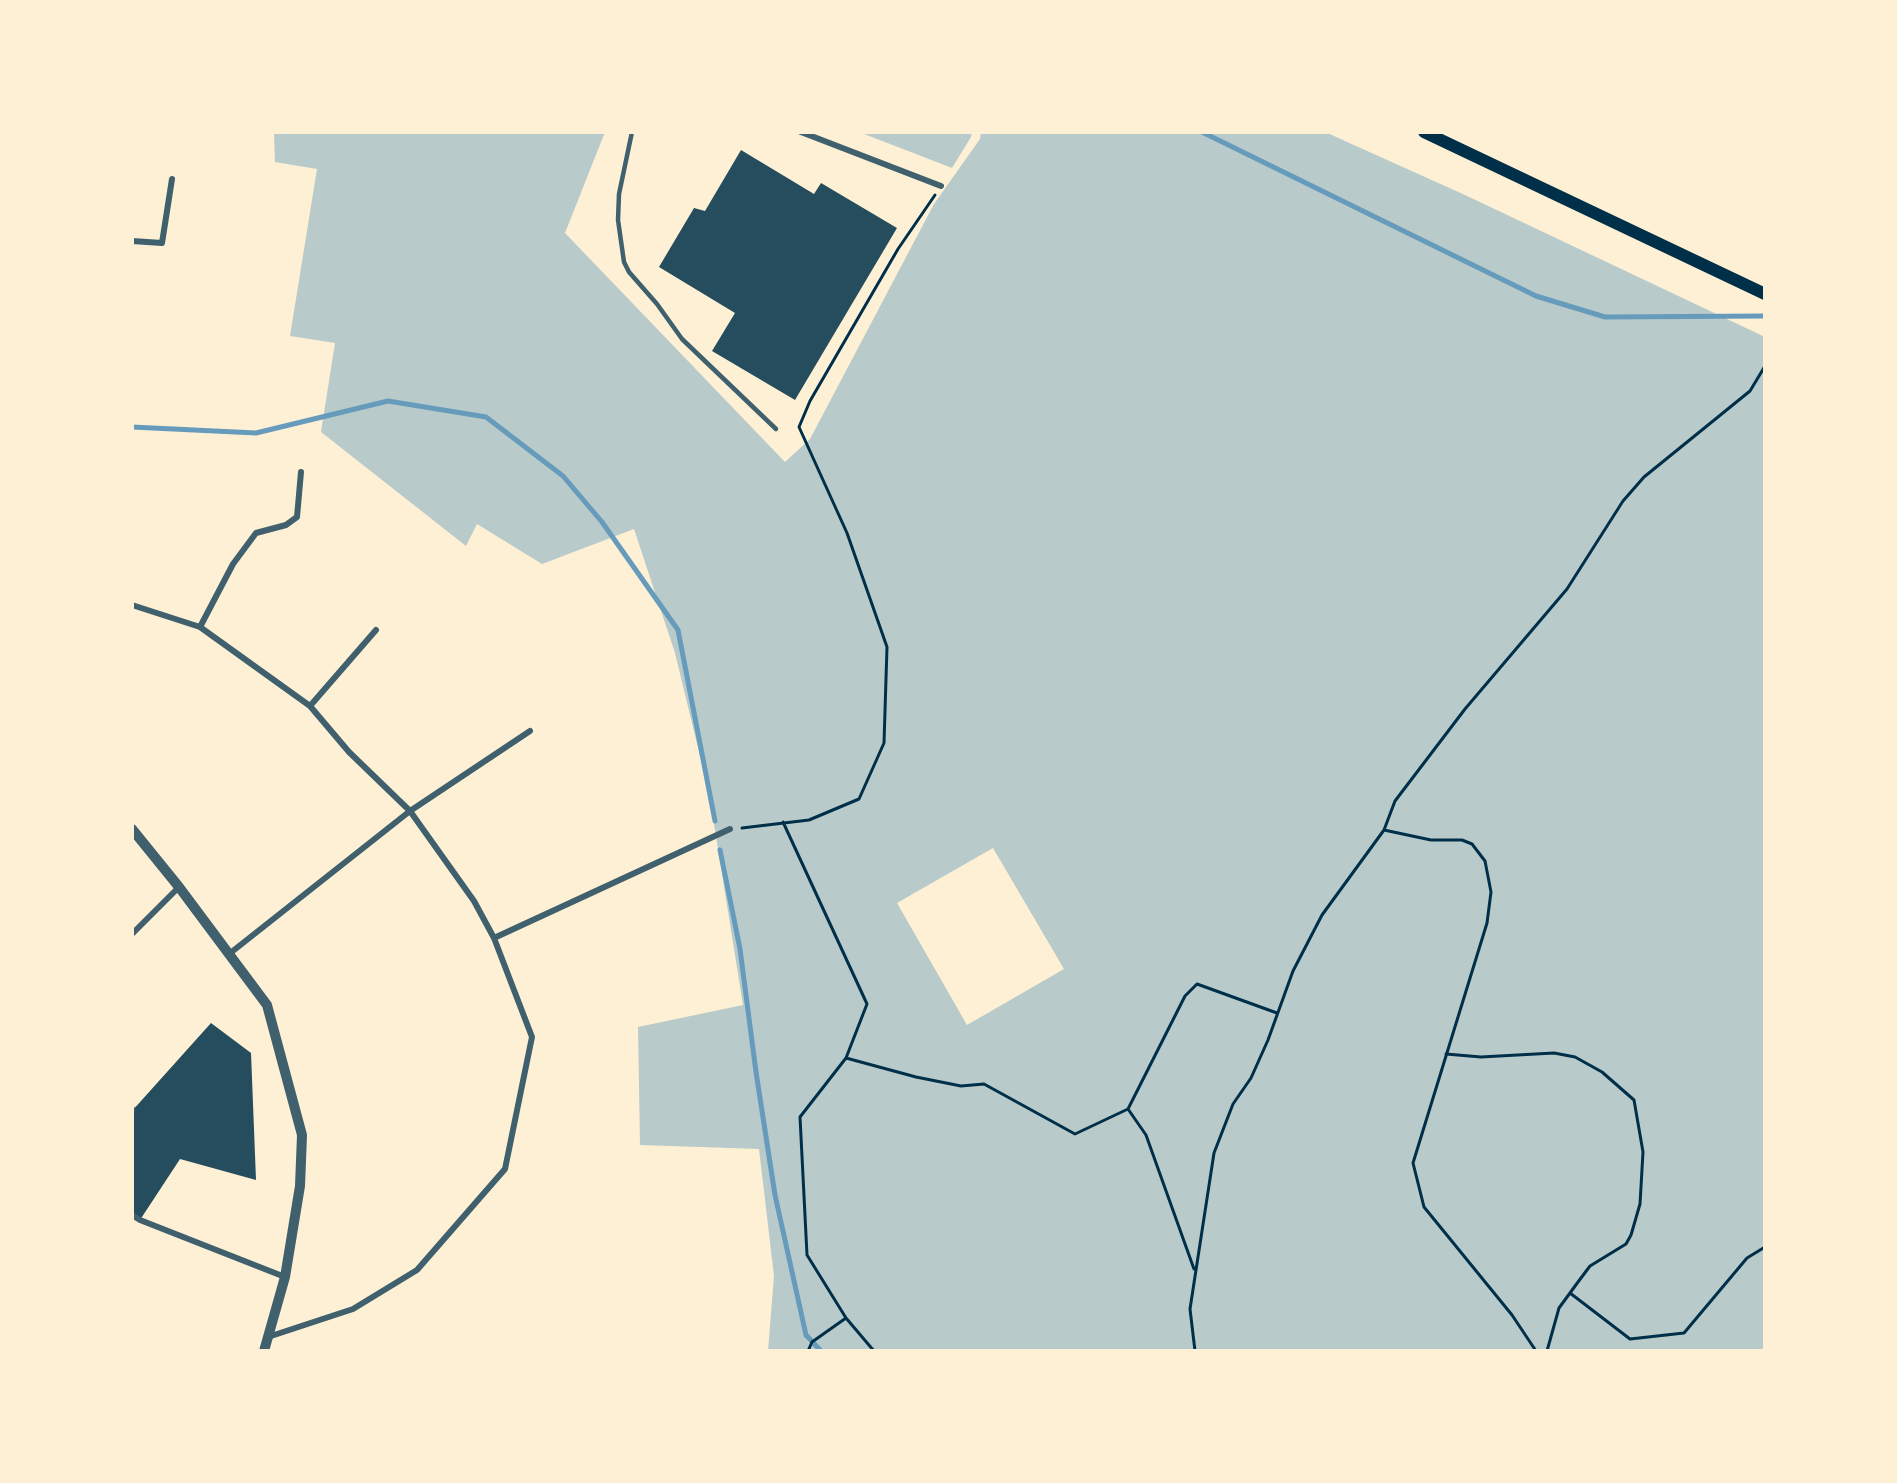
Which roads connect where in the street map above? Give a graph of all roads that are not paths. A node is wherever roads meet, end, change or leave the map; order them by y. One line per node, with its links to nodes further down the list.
1 (632, 132): 8 (lane)
2 (801, 132): 5 (street)
3 (1424, 132): 7 (main road)
4 (172, 179): 6 (street)
5 (941, 186)
6 (132, 241)
7 (1765, 294)
8 (776, 429)
9 (301, 472): 11 (street)
10 (132, 605): 11 (street)
11 (200, 627): 13 (street)
12 (376, 630): 13 (street)
13 (309, 706): 15 (street)
14 (530, 731): 15 (street)
15 (410, 811): 20 (street); 21 (street)
16 (132, 829): 18 (street)
17 (730, 830): 20 (street)
18 (178, 887): 19 (street); 21 (street)
19 (132, 934)
20 (494, 938): 24 (street)
21 (229, 954): 23 (street)
22 (132, 1215): 23 (street)
23 (285, 1276): 24 (street)
24 (268, 1337): 25 (street)
25 (264, 1351)

